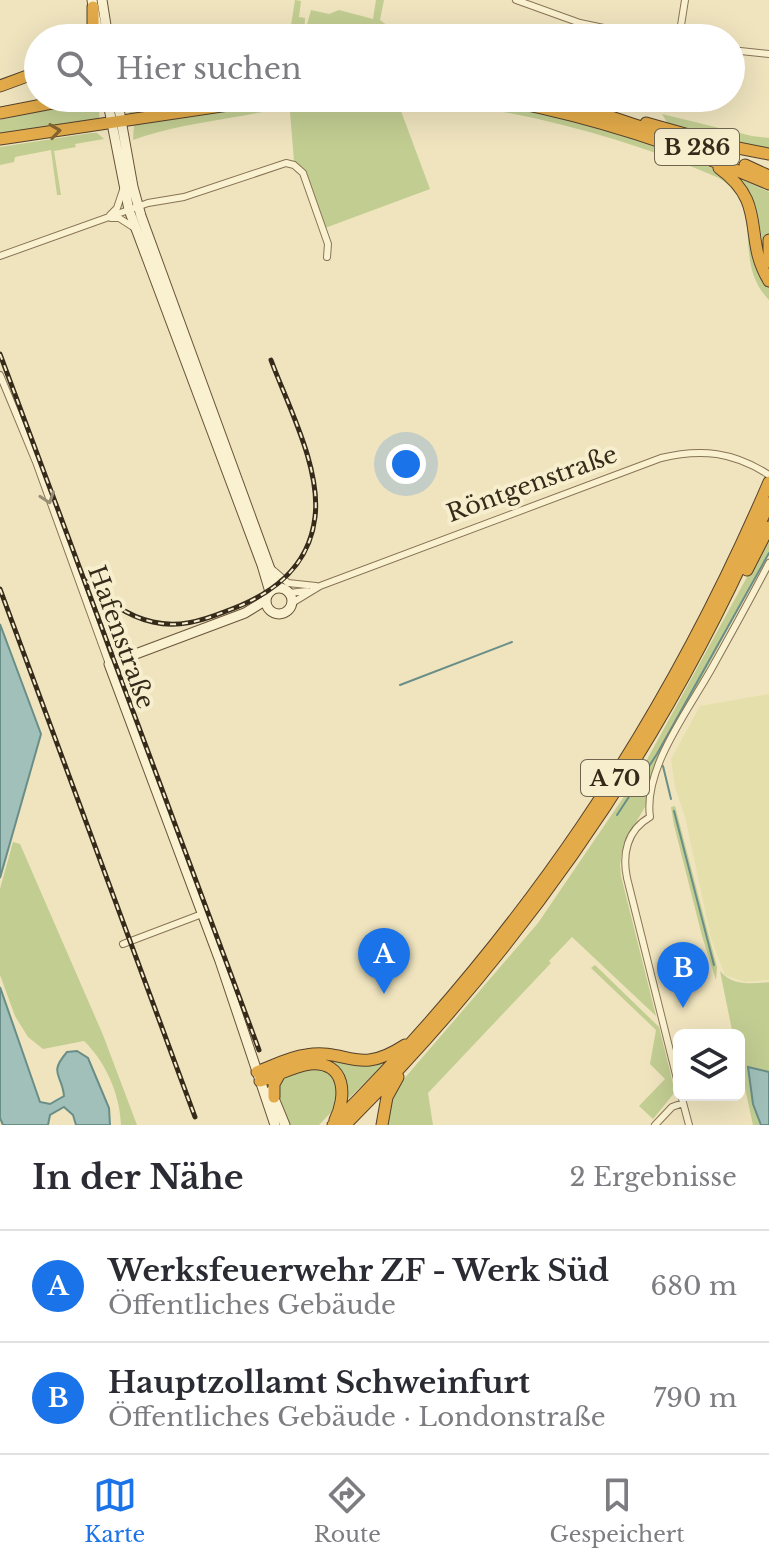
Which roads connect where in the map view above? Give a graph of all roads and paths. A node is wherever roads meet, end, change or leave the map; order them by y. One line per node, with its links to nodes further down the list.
1 (516, 0): 6 (street)
2 (685, 0): 7 (street)
3 (95, 2): 4 (highway); 5 (street)
4 (96, 24)
5 (103, 24)
6 (585, 24)
7 (681, 24)
8 (745, 51): 9 (street)
9 (769, 54)
10 (24, 77): 11 (highway)
11 (0, 86)
12 (24, 103): 14 (highway)
13 (24, 107): 14 (highway)
14 (0, 111)
15 (112, 112): 21 (street)
16 (116, 112): 21 (street)
17 (183, 112): 21 (highway)
18 (553, 112): 23 (highway, B 286)
19 (593, 112): 20 (highway, B 286)
20 (624, 120): 24 (highway); 25 (highway, B 286)
21 (116, 122): 22 (highway, one-way to 21); 27 (street); 28 (street)
22 (0, 139)
23 (698, 154): 26 (highway, B 286); 36 (highway)
24 (769, 154)
25 (769, 176)
26 (769, 184)
27 (123, 188): 28 (street); 29 (street)
28 (134, 208): 29 (street); 30 (street); 33 (street); 35 (street)
29 (108, 217): 30 (street); 32 (street)
30 (137, 230): 35 (street)
31 (769, 240): 34 (highway)
32 (0, 256)
33 (327, 257)
34 (769, 262)
35 (157, 271): 40 (street)
36 (769, 281)
37 (0, 375): 48 (street, Hafenstraße, one-way to 48)
38 (769, 475): 44 (street, Röntgenstraße)
39 (768, 492): 47 (highway, A 70); 51 (highway, A 70)
40 (250, 527): 42 (street); 46 (street)
41 (769, 527): 47 (highway)
42 (268, 563): 44 (street); 45 (street)
43 (769, 563): 53 (street)
44 (320, 586): 45 (street, Röntgenstraße)
45 (287, 595): 46 (street); 46 (street)
46 (268, 600): 48 (street)
47 (720, 610): 52 (highway, A 70)
48 (109, 664): 49 (street, Hafenstraße)
49 (203, 914): 50 (street); 54 (street, Hafenstraße)
50 (123, 944)
51 (419, 1036): 54 (highway); 60 (highway, A 70)
52 (408, 1060): 61 (highway, A 70); 62 (highway)
53 (673, 1063)
54 (265, 1075): 55 (highway); 58 (street, Hafenstraße); 60 (highway)
55 (274, 1097): 59 (street)
56 (680, 1101): 63 (street)
57 (683, 1101): 64 (street)
58 (275, 1125)
59 (285, 1125)
60 (332, 1125)
61 (345, 1125)
62 (382, 1125)
63 (655, 1125)
64 (689, 1125)

